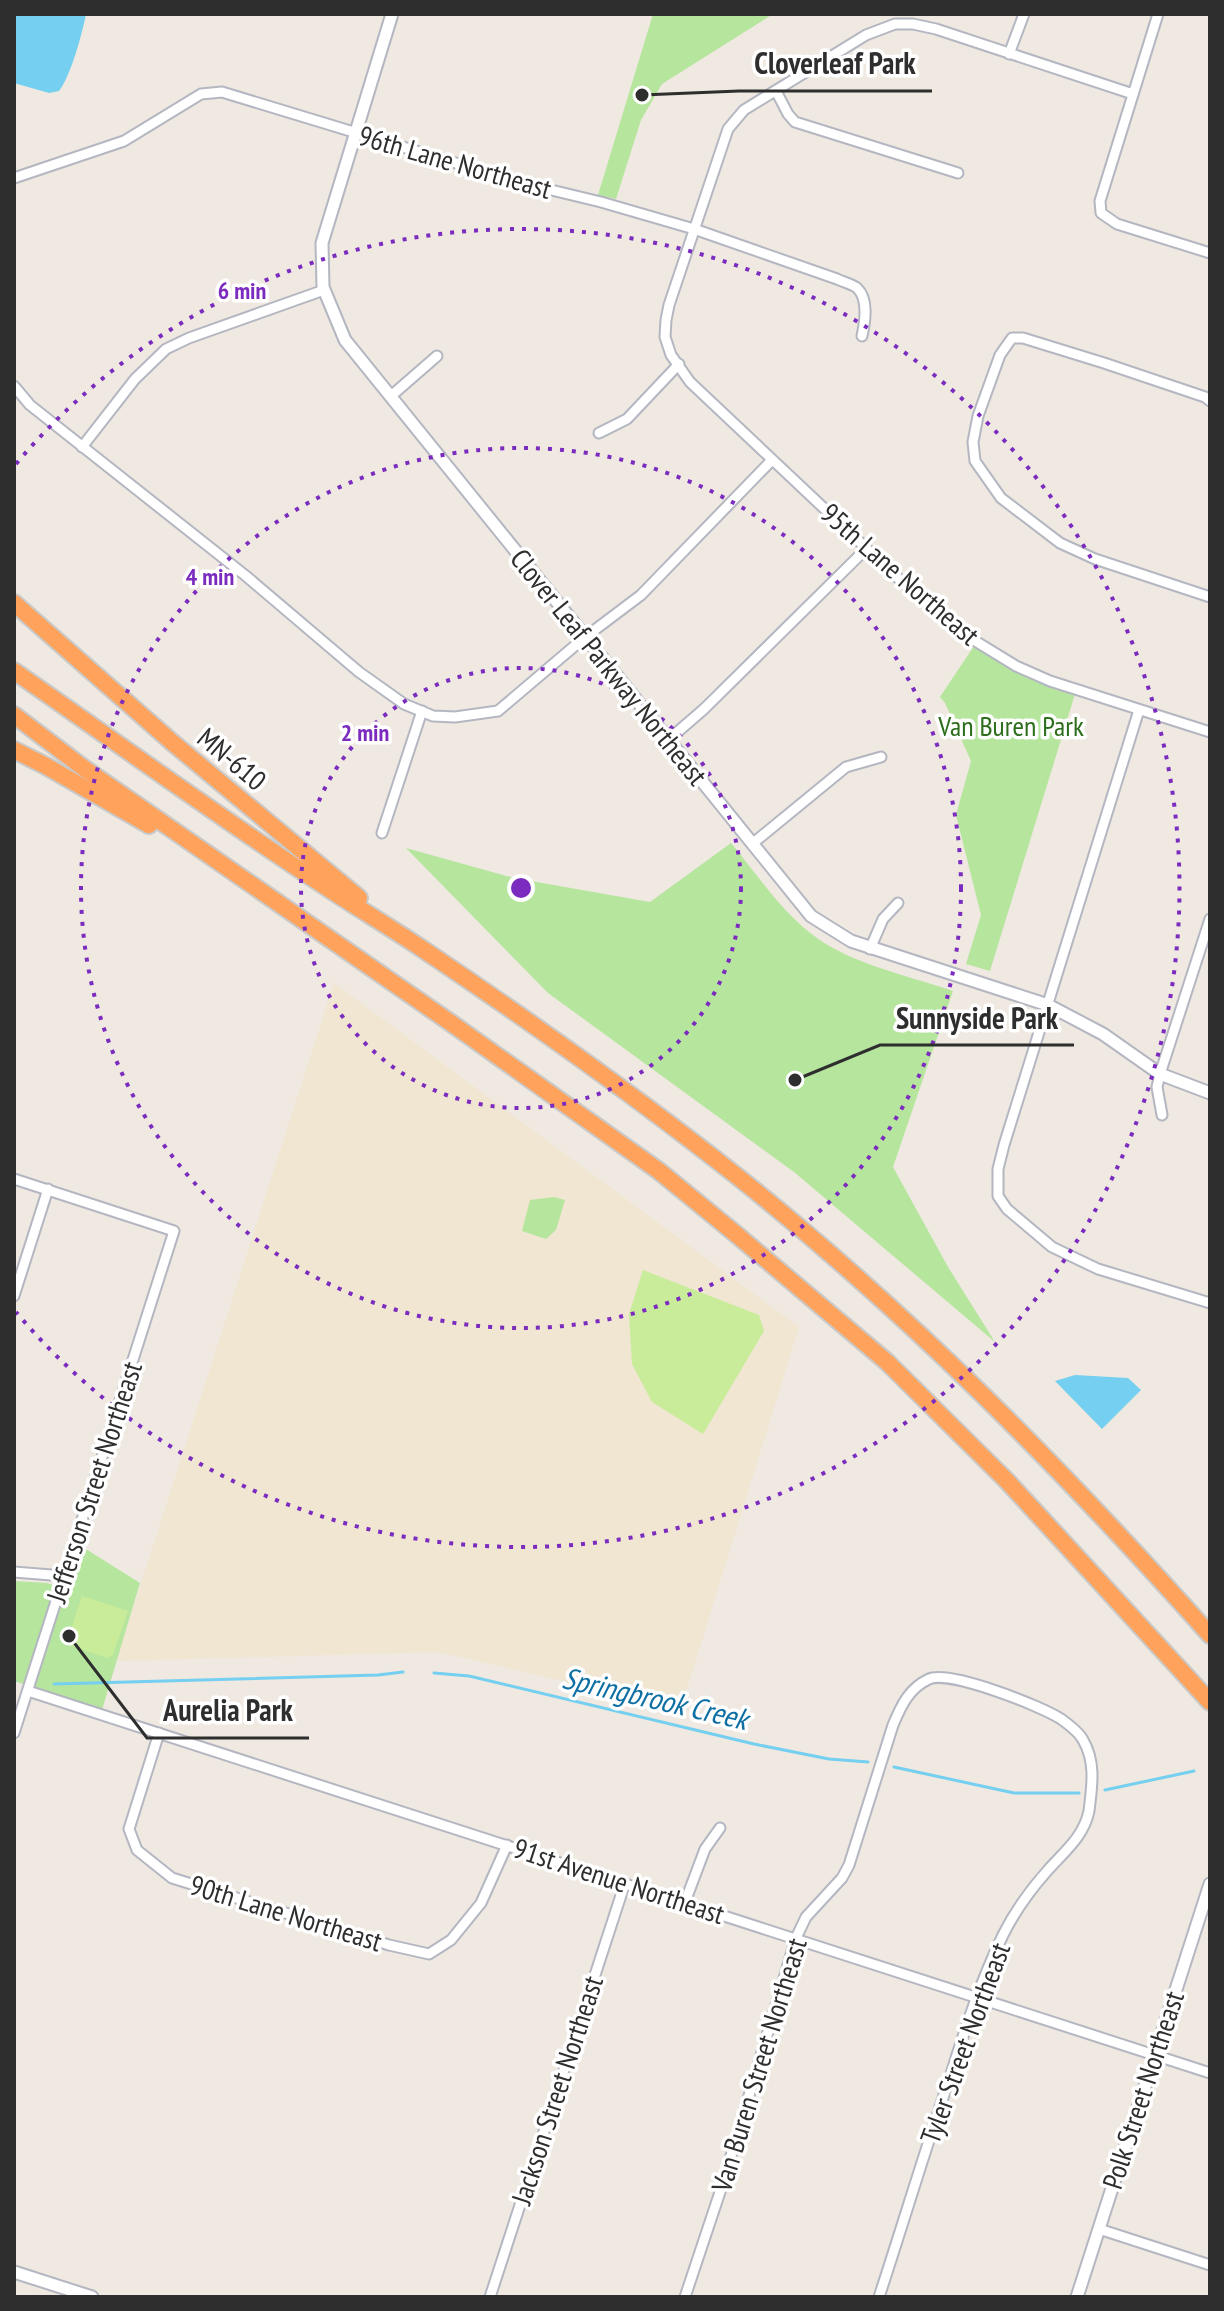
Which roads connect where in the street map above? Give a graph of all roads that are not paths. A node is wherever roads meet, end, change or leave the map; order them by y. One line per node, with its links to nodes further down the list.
1 (392, 14): 7 (street, Clover Leaf Parkway Northeast)
2 (1024, 14): 4 (street)
3 (1158, 14): 6 (street)
4 (1009, 54): 5 (street, 95th Lane Northeast); 6 (street, 95th Lane Northeast)
5 (776, 91): 8 (street); 10 (street, 95th Lane Northeast)
6 (1133, 94): 11 (street)
7 (355, 133): 9 (street, 96th Lane Northeast); 10 (street, 96th Lane Northeast); 12 (street, Clover Leaf Parkway Northeast)
8 (958, 173)
9 (14, 178)
10 (694, 229): 13 (street, 96th Lane Northeast); 15 (street, 95th Lane Northeast)
11 (1210, 253)
12 (324, 290): 17 (street, Clover Leaf Parkway Northeast); 20 (street)
13 (862, 336)
14 (437, 356): 17 (street)
15 (679, 364): 19 (street); 21 (street, 95th Lane Northeast)
16 (14, 386): 20 (street)
17 (391, 396): 27 (street, Clover Leaf Parkway Northeast)
18 (1210, 401): 24 (street)
19 (599, 433)
20 (82, 447): 30 (street)
21 (772, 460): 22 (street, 95th Lane Northeast); 27 (street)
22 (866, 549): 29 (street, 95th Lane Northeast); 34 (street)
23 (1112, 554): 24 (street)
24 (1124, 568): 25 (street)
25 (1210, 597)
26 (14, 603): 43 (highway, MN-610)
27 (584, 638): 30 (street); 34 (street, Clover Leaf Parkway Northeast)
28 (14, 671): 43 (highway)
29 (1139, 710): 33 (street, 95th Lane Northeast); 45 (street)
30 (422, 711): 38 (street)
31 (14, 715): 37 (highway)
32 (14, 729): 37 (highway)
33 (1210, 732)
34 (667, 741): 39 (street, Clover Leaf Parkway Northeast)
35 (14, 750): 40 (highway)
36 (881, 757): 39 (street)
37 (85, 769): 40 (highway)
38 (382, 833)
39 (752, 844): 44 (street, Clover Leaf Parkway Northeast)
40 (248, 883): 57 (highway)
41 (898, 903): 44 (street)
42 (1210, 919): 46 (street)
43 (423, 949): 55 (highway)
44 (870, 949): 45 (street, Clover Leaf Parkway Northeast)
45 (1048, 1005): 46 (street, Clover Leaf Parkway Northeast); 52 (street)
46 (1160, 1074): 47 (street, Clover Leaf Parkway Northeast); 48 (street)
47 (1210, 1093)
48 (1162, 1115)
49 (14, 1179): 50 (street)
50 (48, 1189): 51 (street); 54 (street, Jefferson Street Northeast)
51 (14, 1296)
52 (1210, 1303)
53 (14, 1572): 54 (street)
54 (64, 1576): 56 (street, Jefferson Street Northeast)
55 (1210, 1635)
56 (28, 1691): 59 (street, Jefferson Street Northeast); 60 (street, 91st Avenue Northeast)
57 (1210, 1702)
58 (1066, 1723): 66 (street, Van Buren Street Northeast); 67 (street, Tyler Street Northeast)
59 (14, 1733)
60 (159, 1733): 62 (street, 91st Avenue Northeast); 62 (street, 90th Lane Northeast)
61 (720, 1828): 65 (street)
62 (507, 1845): 63 (street, 91st Avenue Northeast)
63 (625, 1883): 65 (street, 91st Avenue Northeast); 75 (street, Jackson Street Northeast)
64 (1210, 1884): 68 (street, Polk Street Northeast)
65 (685, 1902): 66 (street, 91st Avenue Northeast)
66 (796, 1938): 67 (street, 91st Avenue Northeast); 76 (street, Van Buren Street Northeast)
67 (976, 1996): 68 (street, 91st Avenue Northeast); 77 (street, Tyler Street Northeast)
68 (1155, 2055): 69 (street, 91st Avenue Northeast); 70 (street, Polk Street Northeast)
69 (1210, 2073)
70 (1099, 2229): 71 (street); 78 (street, Polk Street Northeast)
71 (1210, 2265)
72 (14, 2272): 73 (street)
73 (53, 2291): 74 (street)
74 (92, 2297)
75 (490, 2297)
76 (685, 2297)
77 (879, 2297)
78 (1077, 2297)

